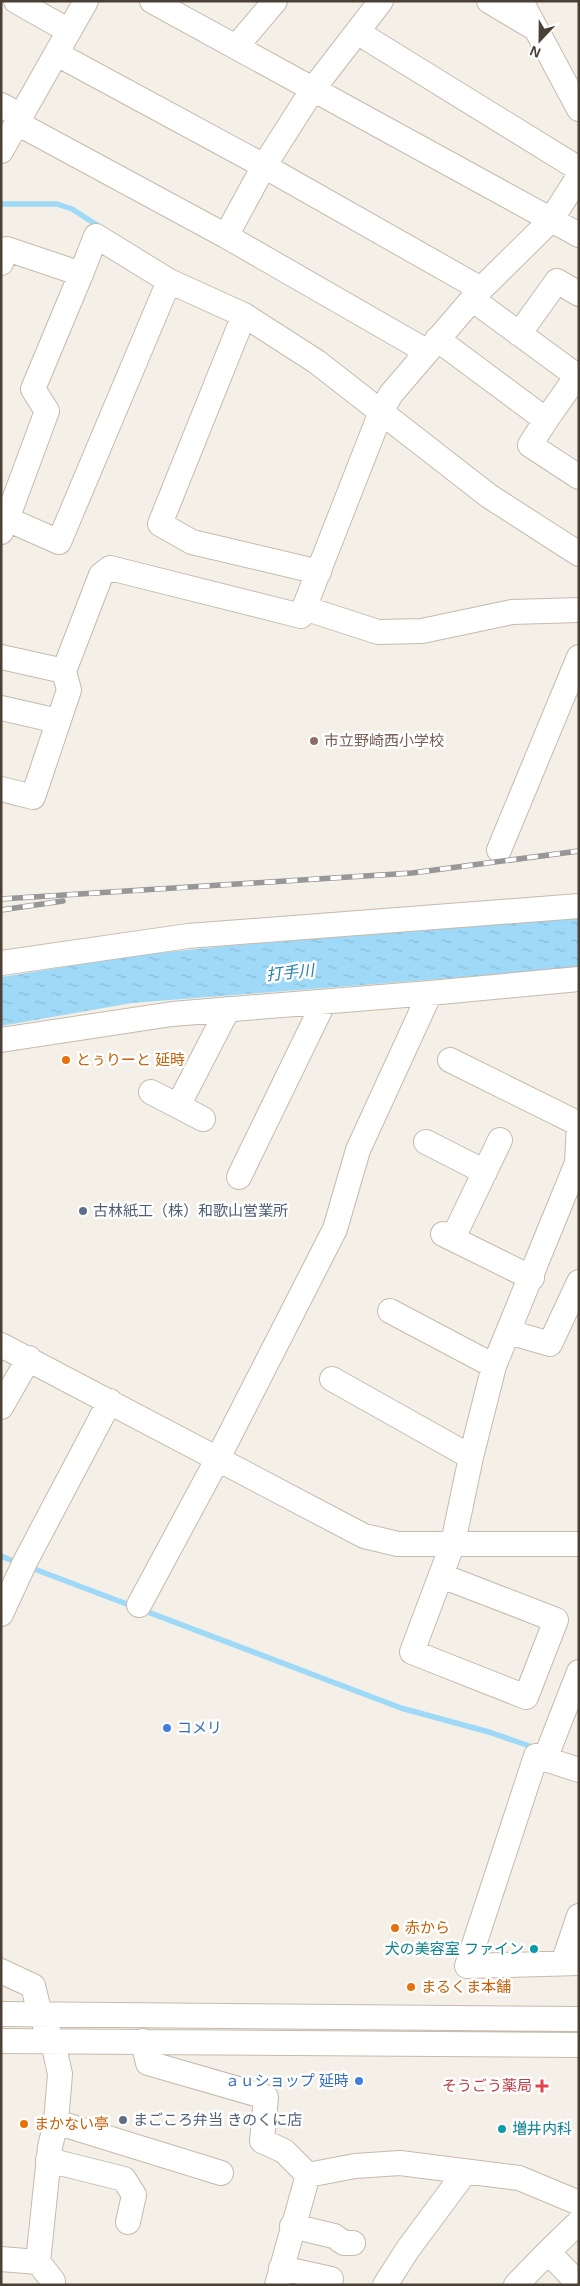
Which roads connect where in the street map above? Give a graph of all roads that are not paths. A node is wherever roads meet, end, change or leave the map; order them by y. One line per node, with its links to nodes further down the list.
1 (16, 1): 9 (street)
2 (86, 1): 9 (street)
3 (152, 1): 11 (street)
4 (275, 1): 11 (street)
5 (381, 1): 10 (street)
6 (489, 1): 8 (street)
7 (521, 1): 8 (street)
8 (536, 29): 14 (street)
9 (70, 31): 12 (street)
10 (357, 32): 13 (street); 18 (street)
11 (236, 47): 13 (street)
12 (57, 54): 15 (street); 17 (street)
13 (313, 89): 17 (street); 20 (street)
14 (579, 108)
15 (13, 115): 16 (street); 22 (street)
16 (1, 150)
17 (264, 166): 22 (street); 26 (street)
18 (579, 169)
19 (579, 176): 20 (street)
20 (552, 220): 21 (street); 26 (street)
21 (579, 235)
22 (226, 236): 30 (street)
23 (1, 263): 24 (street)
24 (81, 274): 25 (street); 35 (street)
25 (169, 281): 28 (street); 35 (street)
26 (476, 294): 29 (street); 30 (street)
27 (579, 294): 29 (street)
28 (244, 315): 32 (street); 37 (street)
29 (519, 334): 31 (street)
30 (432, 345): 32 (street); 33 (street)
31 (578, 376): 33 (street)
32 (381, 412): 36 (street); 37 (street)
33 (546, 420): 34 (street)
34 (579, 477)
35 (4, 526)
36 (579, 554)
37 (319, 572): 38 (street)
38 (304, 608): 39 (street); 42 (street)
39 (579, 610)
40 (1, 657): 42 (street)
41 (579, 657): 46 (street)
42 (64, 671): 44 (street)
43 (1, 708): 44 (street)
44 (58, 721): 45 (street)
45 (1, 789)
46 (499, 850)
47 (579, 906): 48 (street)
48 (1, 963)
49 (579, 979): 50 (street)
50 (430, 993): 51 (street); 73 (street)
51 (324, 1002): 52 (street); 61 (street)
52 (228, 1009): 53 (street); 56 (street)
53 (1, 1040)
54 (450, 1060): 62 (street)
55 (151, 1092): 56 (street)
56 (178, 1106): 57 (street)
57 (203, 1119)
58 (500, 1140): 60 (street)
59 (426, 1142): 60 (street)
60 (485, 1172): 62 (street)
61 (239, 1177)
62 (532, 1278): 65 (street)
63 (579, 1282): 65 (street)
64 (390, 1311): 68 (street)
65 (509, 1332): 68 (street)
66 (1, 1345): 67 (street)
67 (28, 1358): 70 (street); 71 (street)
68 (494, 1366): 72 (street)
69 (332, 1379): 72 (street)
70 (110, 1401): 73 (street); 78 (street)
71 (1, 1407)
72 (471, 1457): 74 (street)
73 (217, 1460): 74 (street); 77 (street)
74 (453, 1543): 75 (street); 76 (street)
75 (579, 1544)
76 (442, 1576): 76 (street)
77 (139, 1606)
78 (1, 1614)
79 (579, 1672): 80 (street)
80 (547, 1754): 81 (street); 83 (street)
81 (579, 1770)
82 (579, 1916): 83 (street)
83 (571, 1963)
84 (1, 1971): 86 (street)
85 (1, 2014): 86 (street)
86 (40, 2014): 87 (street); 91 (street)
87 (267, 2017): 88 (street); 92 (street)
88 (579, 2019)
89 (1, 2041): 91 (street)
90 (143, 2041): 91 (street); 92 (street); 97 (street)
91 (53, 2042): 94 (street)
92 (267, 2042): 93 (street)
93 (579, 2045)
94 (56, 2122): 95 (street); 96 (street)
95 (48, 2160): 100 (street); 106 (street)
96 (221, 2174)
97 (308, 2175): 99 (street); 102 (street)
98 (460, 2179): 111 (street)
99 (579, 2203)
100 (128, 2222)
101 (579, 2222): 104 (street)
102 (292, 2226): 103 (street); 107 (street)
103 (353, 2243)
104 (548, 2252): 109 (street); 112 (street)
105 (1, 2259): 106 (street)
106 (38, 2262): 110 (street)
107 (279, 2276): 108 (street)
108 (331, 2280)
109 (579, 2284)
110 (53, 2285)
111 (385, 2285)
112 (516, 2285)

